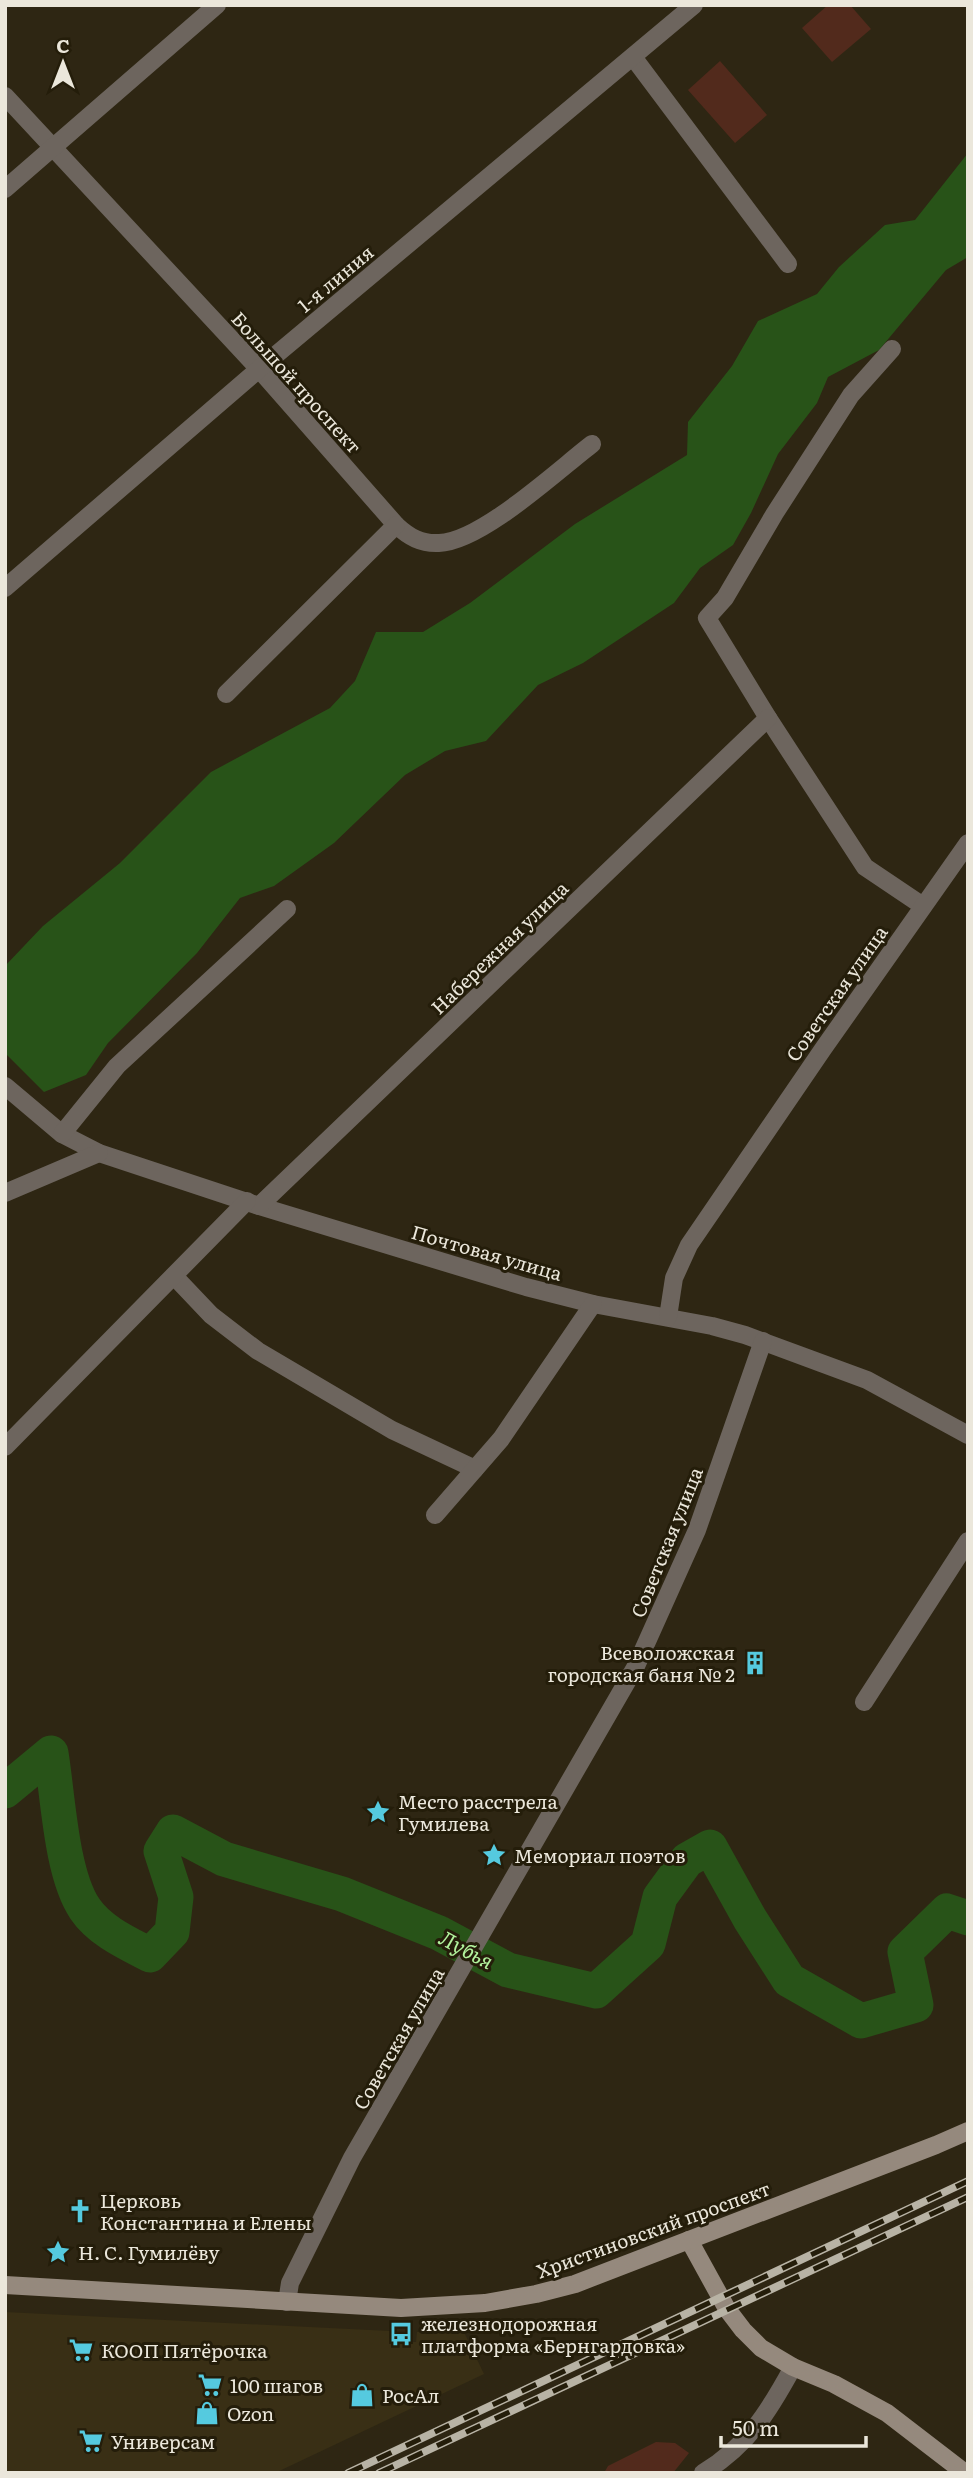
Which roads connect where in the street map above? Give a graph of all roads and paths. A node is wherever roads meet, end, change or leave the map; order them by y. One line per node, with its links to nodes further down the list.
1 (217, 5): 5 (street)
2 (694, 5): 3 (street, 1-я линия)
3 (633, 57): 7 (street); 9 (street, 1-я линия)
4 (5, 96): 5 (street, Большой проспект)
5 (54, 148): 6 (street); 9 (street, Большой проспект)
6 (5, 189)
7 (788, 264)
8 (892, 349): 14 (street)
9 (259, 369): 11 (street, Большой проспект); 12 (street, 1-я линия)
10 (592, 444): 11 (street, Большой проспект)
11 (396, 525): 13 (street)
12 (5, 587)
13 (226, 694)
14 (768, 718): 16 (street); 22 (street, Набережная улица)
15 (968, 843): 16 (street, Советская улица)
16 (923, 906): 25 (street, Советская улица)
17 (287, 909): 19 (street)
18 (5, 1086): 19 (street, Почтовая улица)
19 (62, 1133): 20 (street, Почтовая улица)
20 (99, 1153): 21 (street); 22 (street, Почтовая улица)
21 (5, 1193)
22 (253, 1203): 23 (street, Набережная улица); 24 (street, Почтовая улица)
23 (174, 1276): 28 (street, Набережная улица); 29 (street)
24 (593, 1304): 25 (street, Почтовая улица); 29 (street)
25 (668, 1317): 26 (street, Почтовая улица)
26 (763, 1341): 27 (street, Почтовая улица); 36 (street, Советская улица)
27 (968, 1435)
28 (5, 1447)
29 (475, 1469): 30 (street)
30 (435, 1515)
31 (968, 1541): 32 (street)
32 (864, 1702)
33 (968, 2131): 34 (street, Христиновский проспект)
34 (689, 2240): 36 (street, Христиновский проспект); 37 (street)
35 (5, 2285): 36 (street, Христиновский проспект)
36 (287, 2302)
37 (793, 2367): 38 (street); 39 (street)
38 (702, 2473)
39 (965, 2473)

